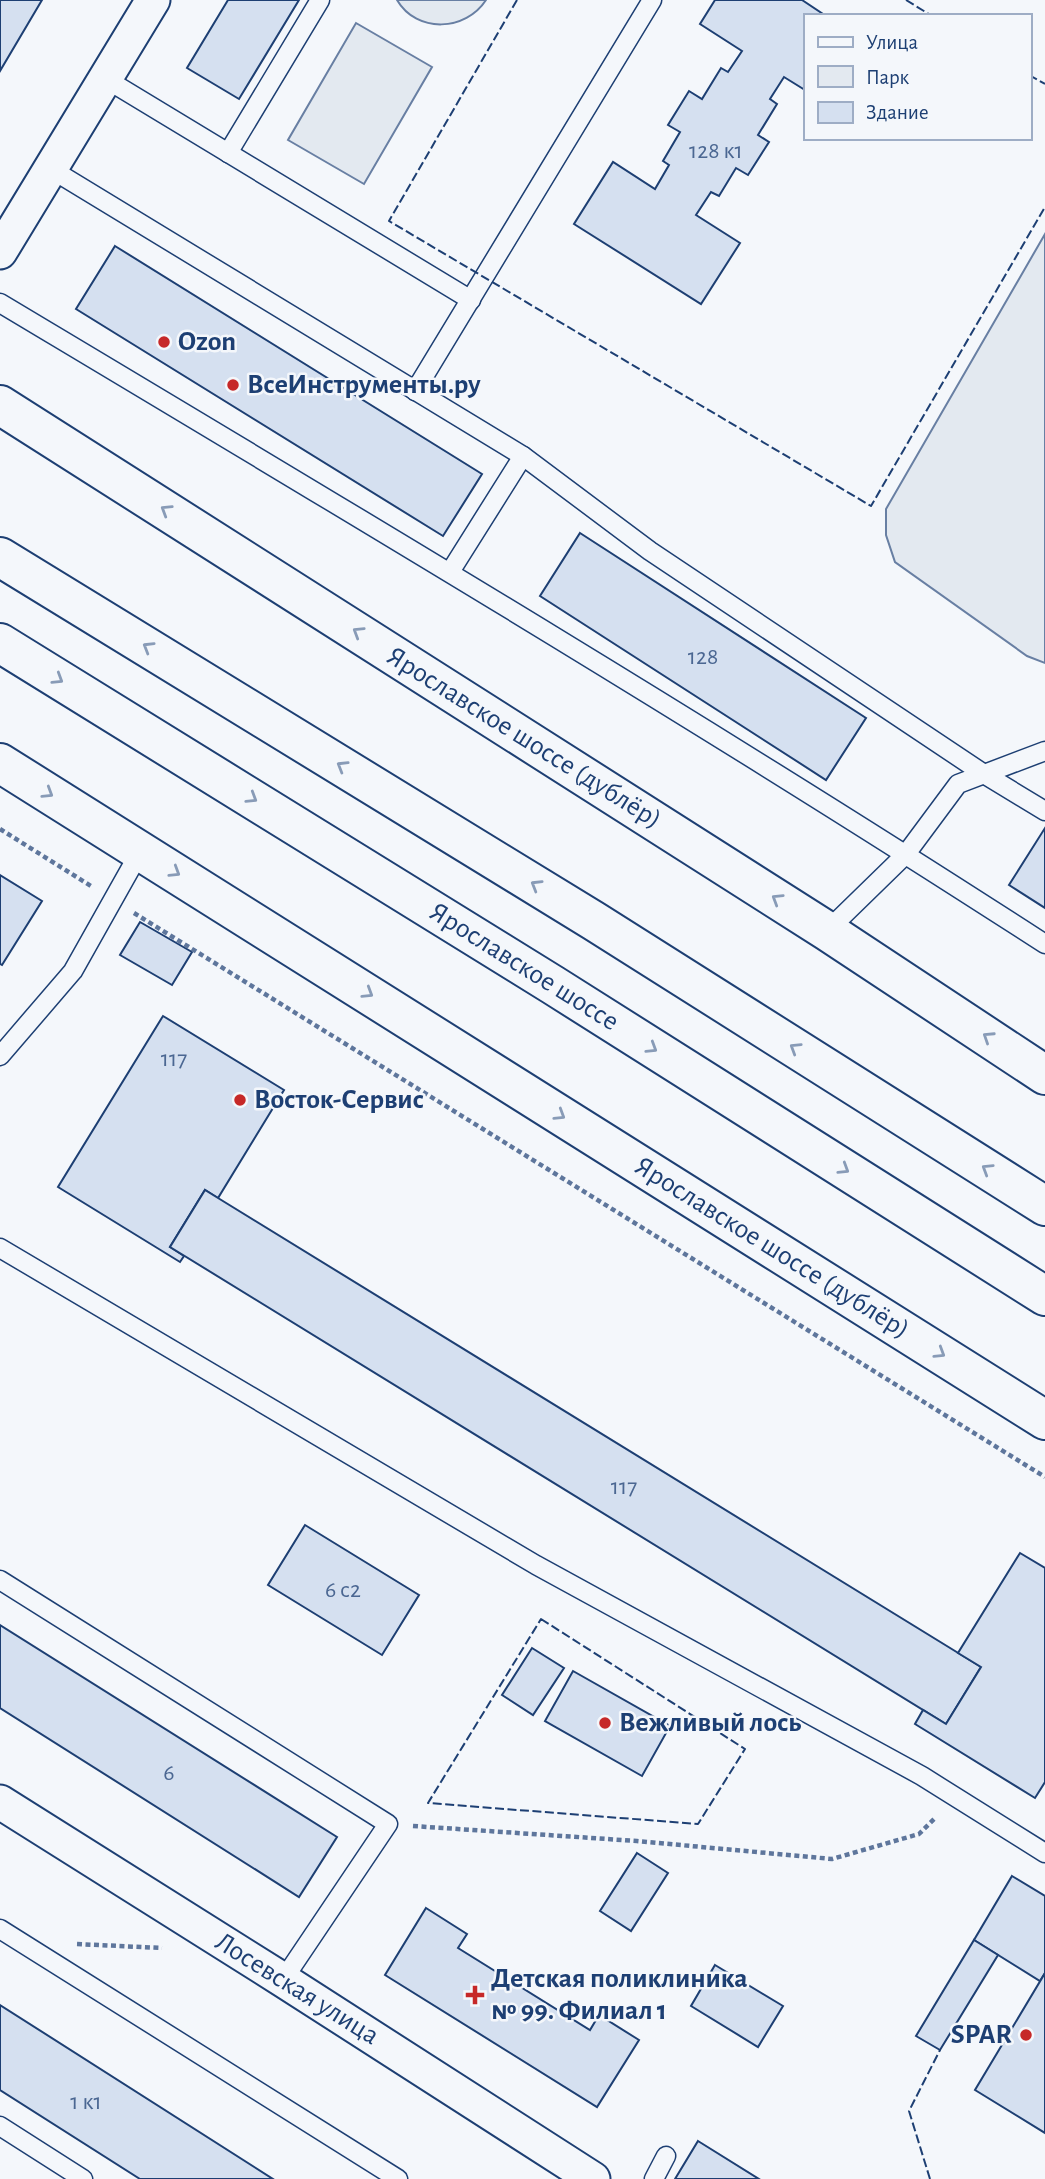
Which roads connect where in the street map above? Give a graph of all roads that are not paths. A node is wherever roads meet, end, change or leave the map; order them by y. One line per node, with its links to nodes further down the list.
1 (153, 0): 4 (street)
2 (320, 0): 5 (lane)
3 (652, 0): 8 (lane)
4 (106, 79): 5 (lane); 6 (street)
5 (228, 153): 8 (lane)
6 (51, 169): 7 (street); 10 (lane)
7 (0, 252)
8 (471, 300): 10 (lane)
9 (0, 303): 14 (lane)
10 (415, 391): 12 (lane)
11 (0, 405): 22 (street, Ярославское шоссе (дублёр), one-way to 11)
12 (523, 456): 14 (lane); 18 (lane)
13 (0, 557): 26 (street, one-way to 13)
14 (450, 572): 21 (lane)
15 (0, 643): 28 (street, Ярославское шоссе, one-way to 28)
16 (1045, 751): 18 (lane)
17 (0, 763): 20 (street, Ярославское шоссе (дублёр), one-way to 20)
18 (984, 774): 19 (lane); 21 (lane)
19 (1045, 811)
20 (141, 850): 24 (lane); 29 (street, Ярославское шоссе (дублёр), one-way to 29)
21 (906, 854): 22 (lane); 23 (lane)
22 (827, 931): 25 (street, Ярославское шоссе (дублёр), one-way to 22)
23 (1045, 944)
24 (0, 1056)
25 (1045, 1075)
26 (1045, 1206)
27 (0, 1248): 32 (lane)
28 (1045, 1296)
29 (1045, 1420)
30 (0, 1580): 34 (lane)
31 (0, 1802): 34 (street, Лосевская улица)
32 (1045, 1853)
33 (0, 1929): 38 (lane)
34 (283, 1980): 39 (street, Лосевская улица)
35 (0, 2126): 37 (lane)
36 (666, 2156): 40 (lane)
37 (83, 2179)
38 (398, 2179)
39 (593, 2179)
40 (654, 2179)

